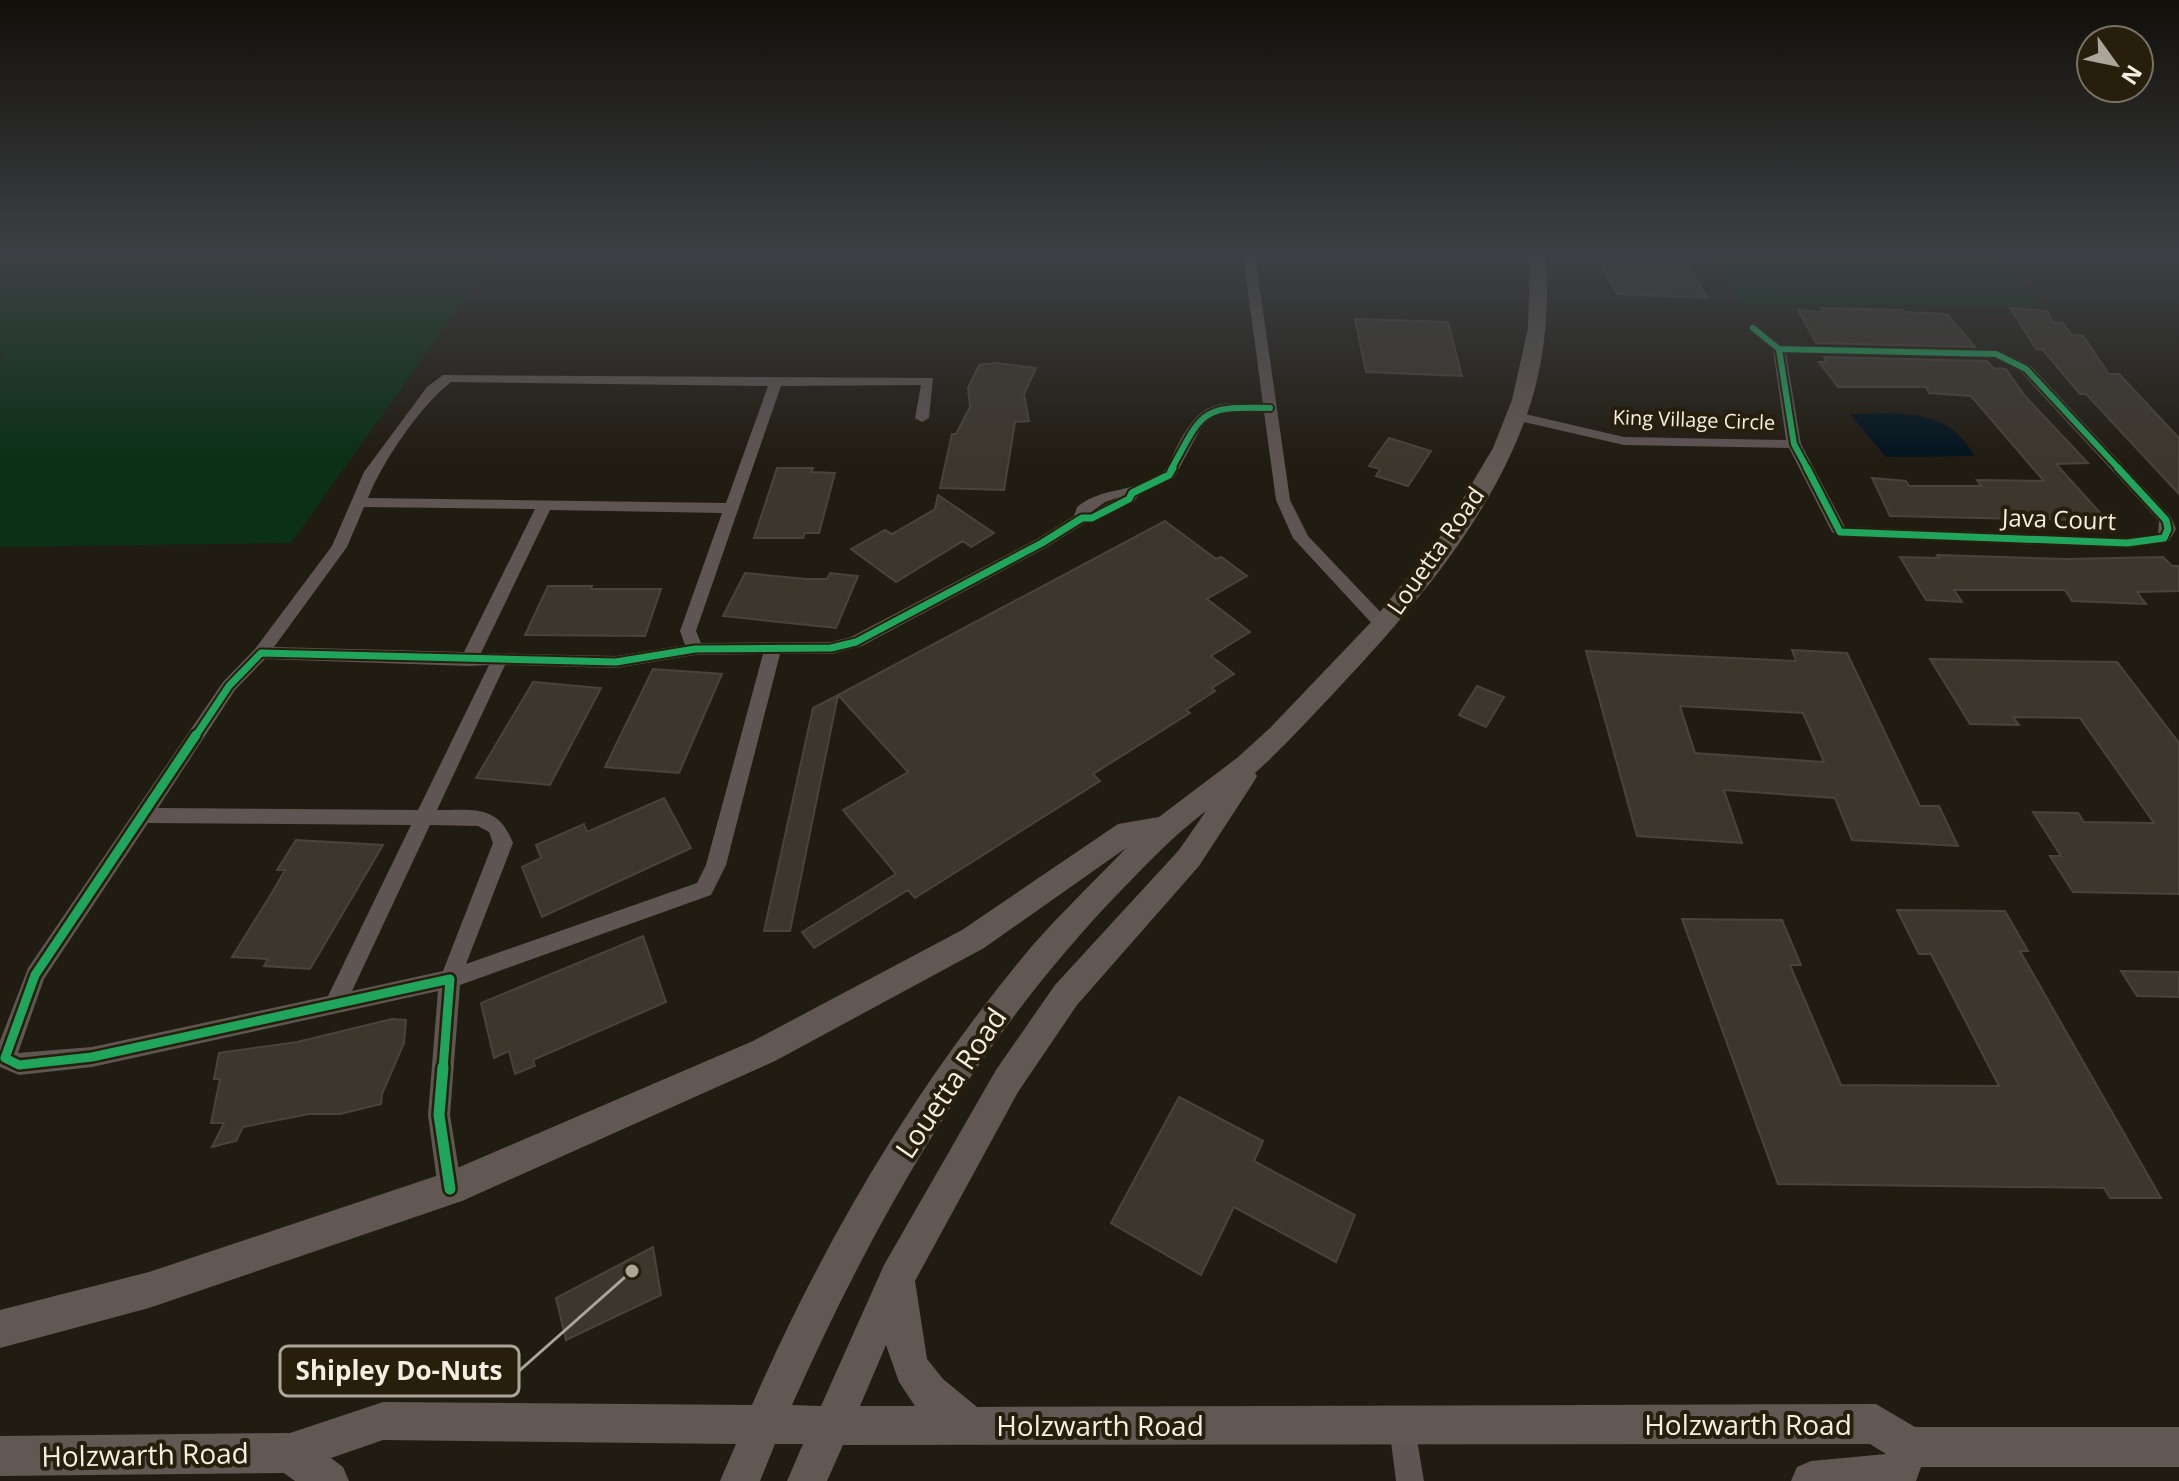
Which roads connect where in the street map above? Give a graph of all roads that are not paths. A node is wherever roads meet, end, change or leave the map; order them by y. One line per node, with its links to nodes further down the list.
1 (1258, 324): 6 (street)
2 (1536, 324): 7 (main road, Louetta Road)
3 (1753, 328): 4 (street)
4 (1779, 349): 9 (street, King Village Circle); 9 (street, Java Court)
5 (776, 382): 8 (street); 10 (street); 12 (street)
6 (1270, 408): 13 (street); 15 (street)
7 (1516, 416): 9 (street, King Village Circle); 13 (main road, Louetta Road)
8 (922, 418)
9 (1794, 444)
10 (358, 502): 11 (street); 16 (street)
11 (545, 505): 12 (street); 17 (street)
12 (732, 508): 14 (street)
13 (1383, 625): 19 (main road, Louetta Road)
14 (695, 649): 15 (street); 18 (street)
15 (773, 650): 23 (street)
16 (261, 653): 17 (street); 20 (street)
17 (469, 660): 18 (street)
18 (499, 661): 21 (street)
19 (1257, 756): 22 (main road, Louetta Road); 26 (main road, Louetta Road)
20 (140, 815): 21 (street); 24 (street)
21 (424, 817): 23 (street); 24 (street)
22 (1165, 827): 25 (main road); 29 (main road, Louetta Road)
23 (450, 979): 24 (street); 25 (street)
24 (335, 1004)
25 (450, 1189): 27 (main road)
26 (897, 1278): 28 (main road, Louetta Road); 30 (main road)
27 (0, 1329)
28 (830, 1423): 29 (main road, Holzwarth Road); 30 (main road, Holzwarth Road); 38 (main road, Louetta Road)
29 (763, 1425): 34 (main road, Holzwarth Road); 37 (main road, Louetta Road)
30 (969, 1425): 31 (main road, Holzwarth Road)
31 (1403, 1426): 32 (main road, Holzwarth Road); 39 (street)
32 (1909, 1447): 33 (main road); 40 (main road, Holzwarth Road)
33 (2179, 1447)
34 (290, 1453): 35 (main road, Holzwarth Road); 36 (main road)
35 (0, 1456)
36 (329, 1481)
37 (740, 1481)
38 (807, 1481)
39 (1410, 1481)
40 (1811, 1481)

